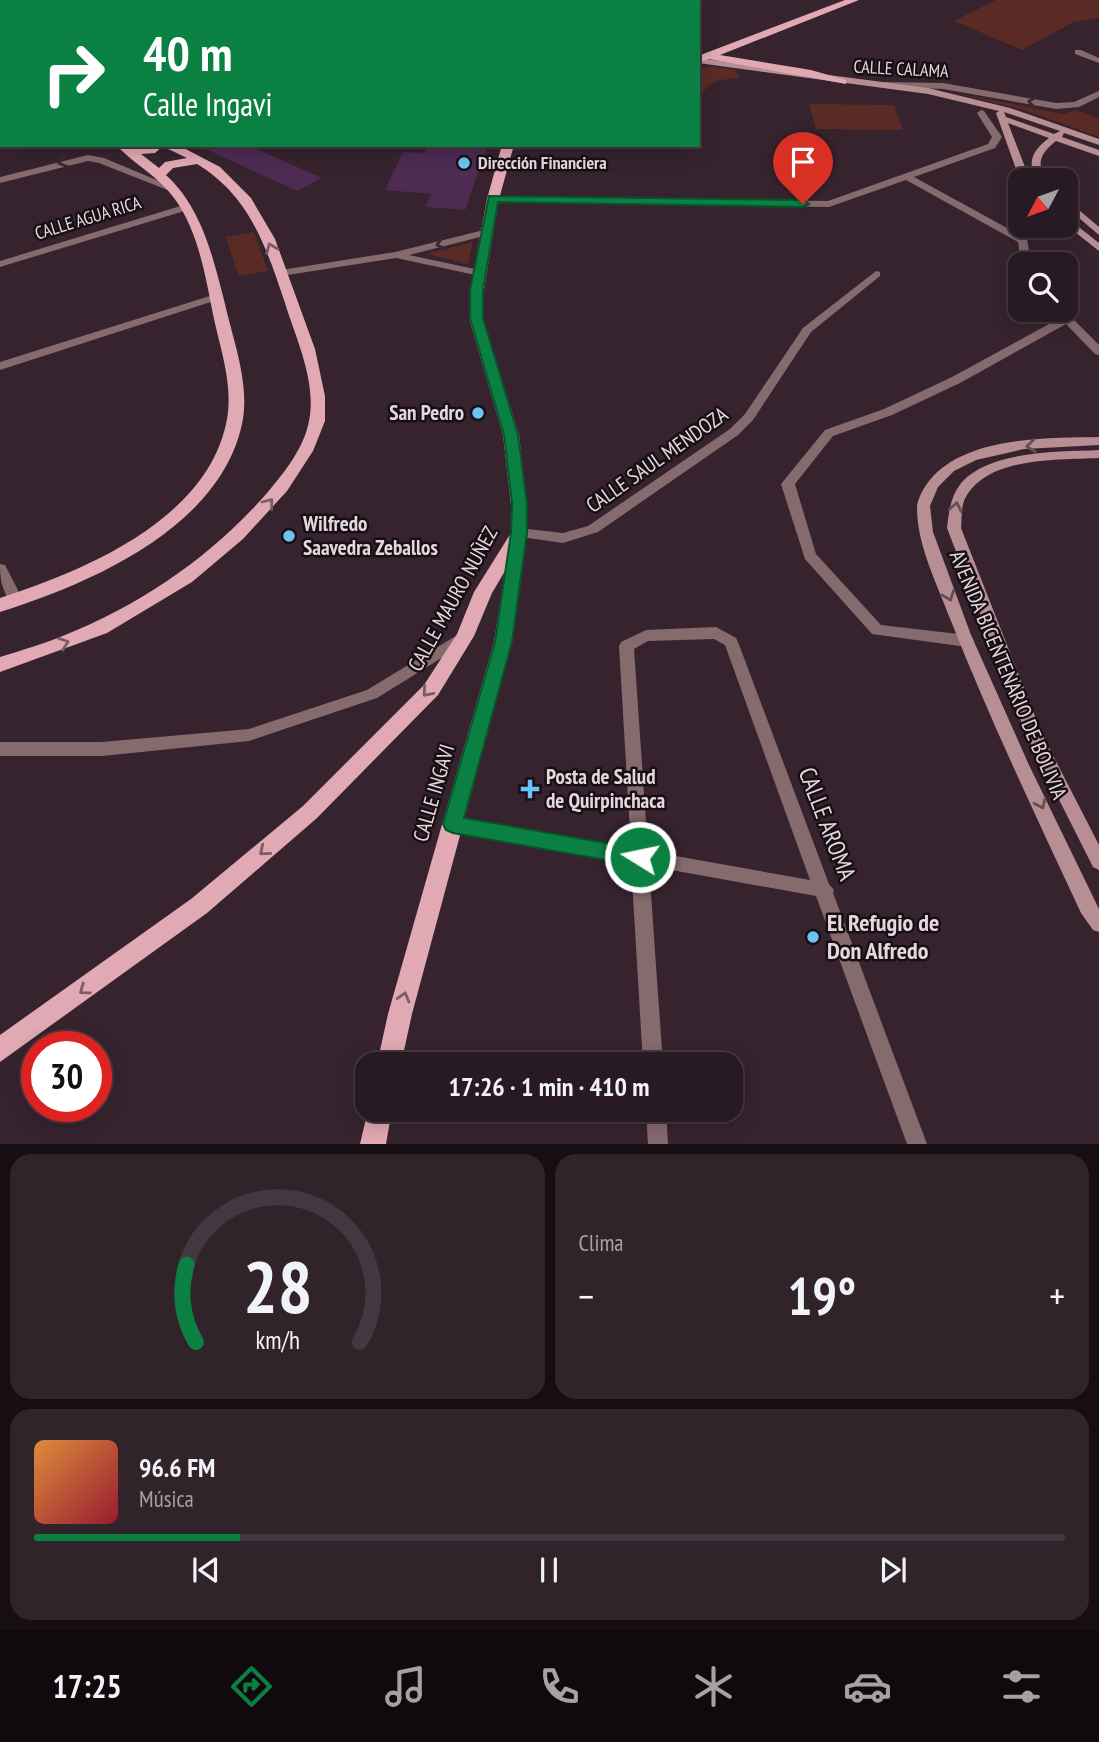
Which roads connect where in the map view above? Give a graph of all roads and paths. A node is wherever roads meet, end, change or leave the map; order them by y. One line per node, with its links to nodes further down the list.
1 (854, 0): 3 (main road)
2 (1078, 52): 4 (street)
3 (701, 58): 5 (main road)
4 (1099, 61)
5 (842, 82): 6 (main road, CALLE CALAMA)
6 (872, 85): 7 (street, CALLE CALAMA, one-way to 6); 8 (main road); 9 (main road)
7 (1099, 94)
8 (981, 113): 9 (main road); 23 (street)
9 (1000, 113): 10 (main road); 11 (main road); 20 (main road)
10 (1067, 129): 11 (main road); 12 (main road)
11 (1057, 137): 17 (main road); 21 (main road)
12 (1099, 142)
13 (156, 147): 16 (main road)
14 (173, 147): 18 (main road)
15 (507, 147): 26 (main road, CALLE MAURO NUÑEZ)
16 (125, 148): 19 (main road)
17 (1099, 153)
18 (203, 160): 19 (main road); 36 (main road, one-way to 18)
19 (155, 167): 22 (street); 25 (main road)
20 (1020, 168)
21 (1036, 168)
22 (125, 170): 24 (street, one-way to 24); 25 (street)
23 (909, 178): 26 (street); 33 (street)
24 (0, 180)
25 (173, 189): 27 (main road)
26 (493, 199): 30 (main road, CALLE MAURO NUÑEZ)
27 (187, 207): 35 (street, CALLE AGUA RICA); 39 (main road)
28 (1078, 213): 31 (main road)
29 (1078, 230): 32 (main road)
30 (488, 232): 34 (street, one-way to 34); 37 (main road, CALLE MAURO NUÑEZ)
31 (1099, 232)
32 (1099, 248)
33 (1024, 252)
34 (395, 255): 36 (street); 37 (street)
35 (0, 264)
36 (281, 273): 52 (main road, one-way to 36)
37 (480, 273): 46 (main road, CALLE MAURO NUÑEZ)
38 (876, 274): 46 (street, CALLE SAUL MENDOZA)
39 (216, 297): 43 (street); 48 (main road)
40 (1049, 322): 51 (street)
41 (1070, 322): 42 (street)
42 (1099, 352)
43 (0, 366)
44 (1099, 441): 51 (main road, AVENIDA BICENTENARIO DE BOLIVIA, one-way to 51)
45 (1099, 454): 56 (main road, AVENIDA BICENTENARIO DE BOLIVIA, one-way to 45)
46 (519, 533): 50 (main road, CALLE MAURO NUÑEZ); 54 (main road, CALLE INGAVI)
47 (0, 569): 48 (street)
48 (16, 600): 49 (main road)
49 (0, 605)
50 (465, 636): 53 (street); 59 (main road, CALLE MAURO NUÑEZ, one-way to 59)
51 (967, 641): 58 (main road, AVENIDA BICENTENARIO DE BOLIVIA, one-way to 58)
52 (0, 665)
53 (0, 749)
54 (453, 824): 55 (street); 60 (main road, CALLE INGAVI, one-way to 54)
55 (640, 857): 57 (street); 57 (street, CALLE AROMA); 61 (street)
56 (1099, 862)
57 (825, 890): 66 (street, CALLE AROMA)
58 (1099, 924)
59 (0, 1050)
60 (392, 1052)
61 (652, 1052)
62 (377, 1122): 64 (main road)
63 (657, 1122): 65 (street)
64 (373, 1143)
65 (658, 1143)
66 (917, 1143)

